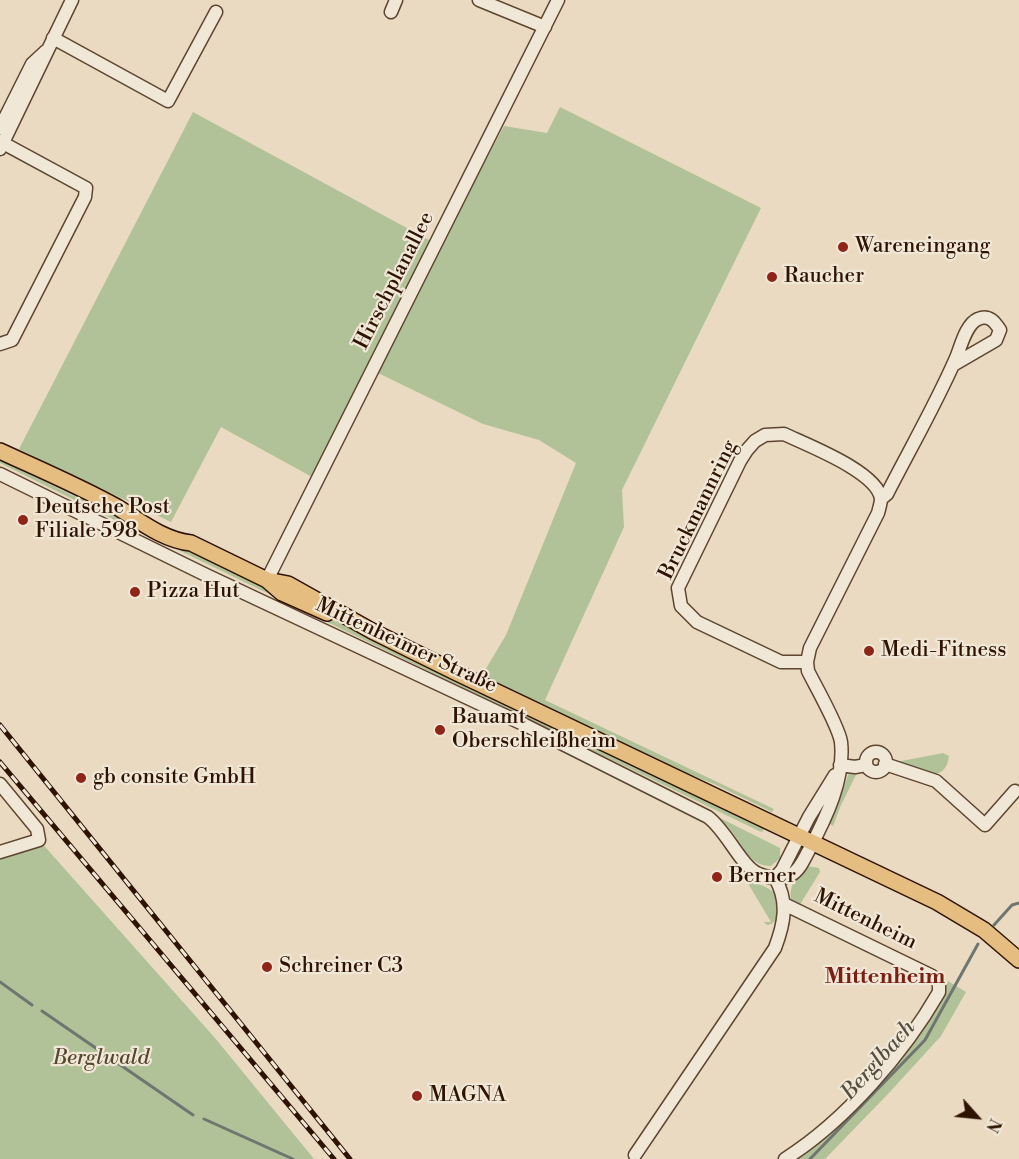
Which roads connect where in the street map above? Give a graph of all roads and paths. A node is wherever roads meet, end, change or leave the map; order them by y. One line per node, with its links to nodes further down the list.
1 (72, 0): 9 (street)
2 (396, 0): 7 (street)
3 (479, 0): 5 (street)
4 (558, 0): 8 (street, Hirschplanallee)
5 (494, 3): 8 (street)
6 (216, 12): 9 (street)
7 (391, 12)
8 (545, 27): 18 (street, Hirschplanallee)
9 (53, 38): 10 (street)
10 (8, 111): 11 (street); 12 (street)
11 (0, 128)
12 (1, 146): 13 (street)
13 (0, 344)
14 (953, 364): 17 (street)
15 (0, 451): 18 (main road, Mittenheimer Straße)
16 (0, 474): 25 (street, Mittenheimer Straße)
17 (881, 499): 19 (street); 19 (street, Bruckmannring)
18 (267, 580): 23 (main road, Mittenheimer Straße)
19 (807, 662): 20 (street)
20 (840, 767): 22 (street); 23 (street)
21 (0, 784): 24 (street)
22 (1015, 791)
23 (806, 838): 25 (street); 27 (main road)
24 (0, 852)
25 (775, 878): 26 (street, Mittenheim)
26 (784, 904): 28 (street, Mittenheim); 29 (street, Mittenheim)
27 (1019, 960)
28 (637, 1158)
29 (786, 1159)

